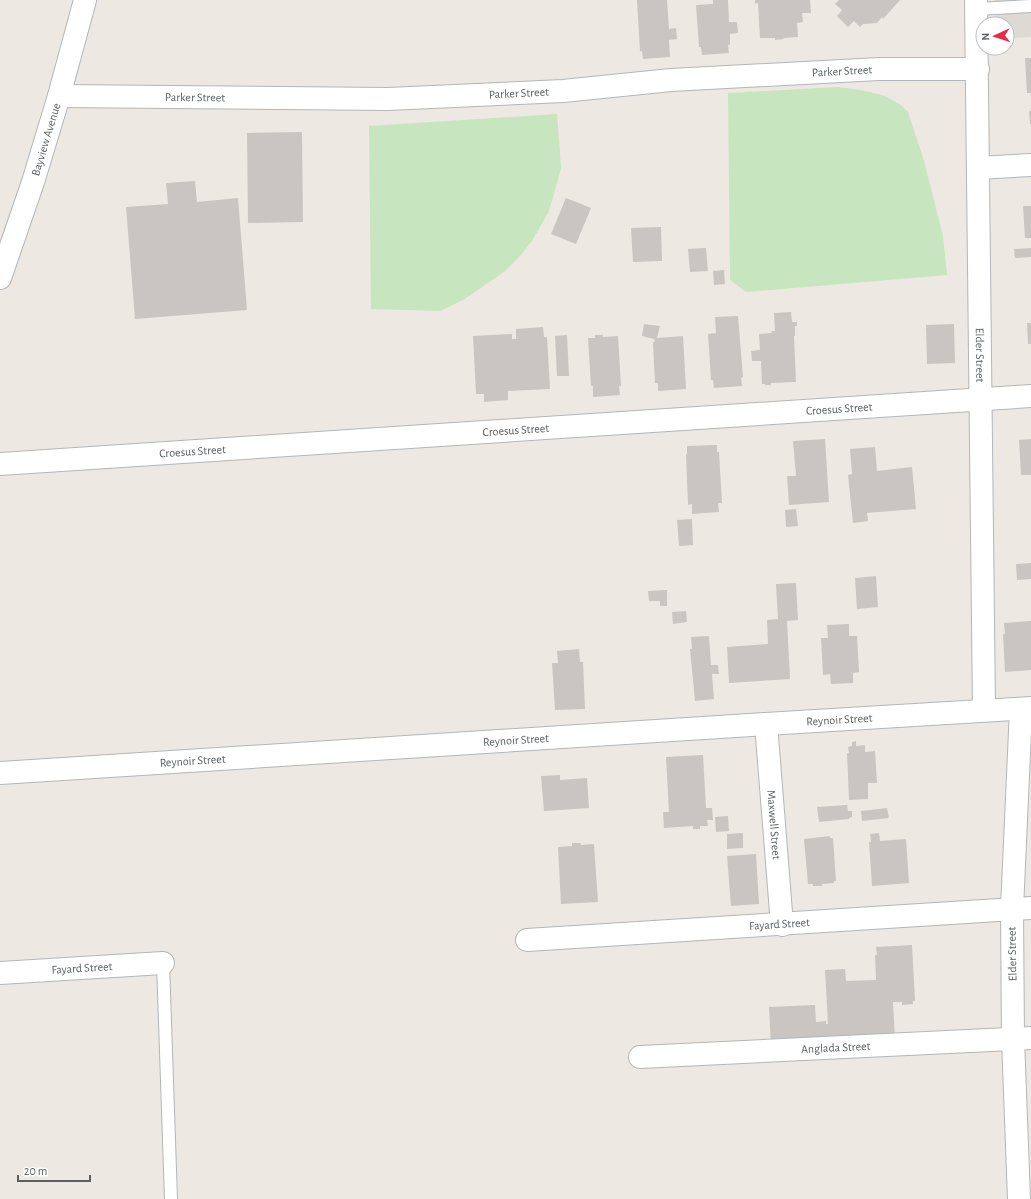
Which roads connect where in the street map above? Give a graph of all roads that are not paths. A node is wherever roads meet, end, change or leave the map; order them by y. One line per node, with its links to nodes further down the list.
1 (85, 0): 5 (street, Bayview Avenue)
2 (977, 5): 3 (lane); 4 (street, Elder Street)
3 (1031, 6)
4 (978, 69): 5 (street, Parker Street); 7 (street, Elder Street)
5 (59, 96): 8 (street, Bayview Avenue)
6 (1031, 165): 7 (street)
7 (978, 168): 10 (street, Elder Street)
8 (0, 278)
9 (1031, 396): 10 (street, Croesus Street)
10 (980, 400): 11 (street, Croesus Street); 13 (street, Elder Street)
11 (0, 464)
12 (1026, 709): 13 (street, Reynoir Street); 16 (street, Elder Street)
13 (984, 710): 14 (street, Reynoir Street)
14 (766, 724): 15 (street, Reynoir Street); 17 (street, Maxwell Street)
15 (0, 773)
16 (1021, 909): 17 (street, Fayard Street); 21 (street, Elder Street)
17 (782, 925): 18 (street, Fayard Street)
18 (527, 940)
19 (163, 963): 20 (street, Fayard Street); 23 (lane)
20 (0, 973)
21 (1022, 1039): 22 (street, Anglada Street); 24 (street, Elder Street)
22 (640, 1058)
23 (172, 1199)
24 (1019, 1199)

